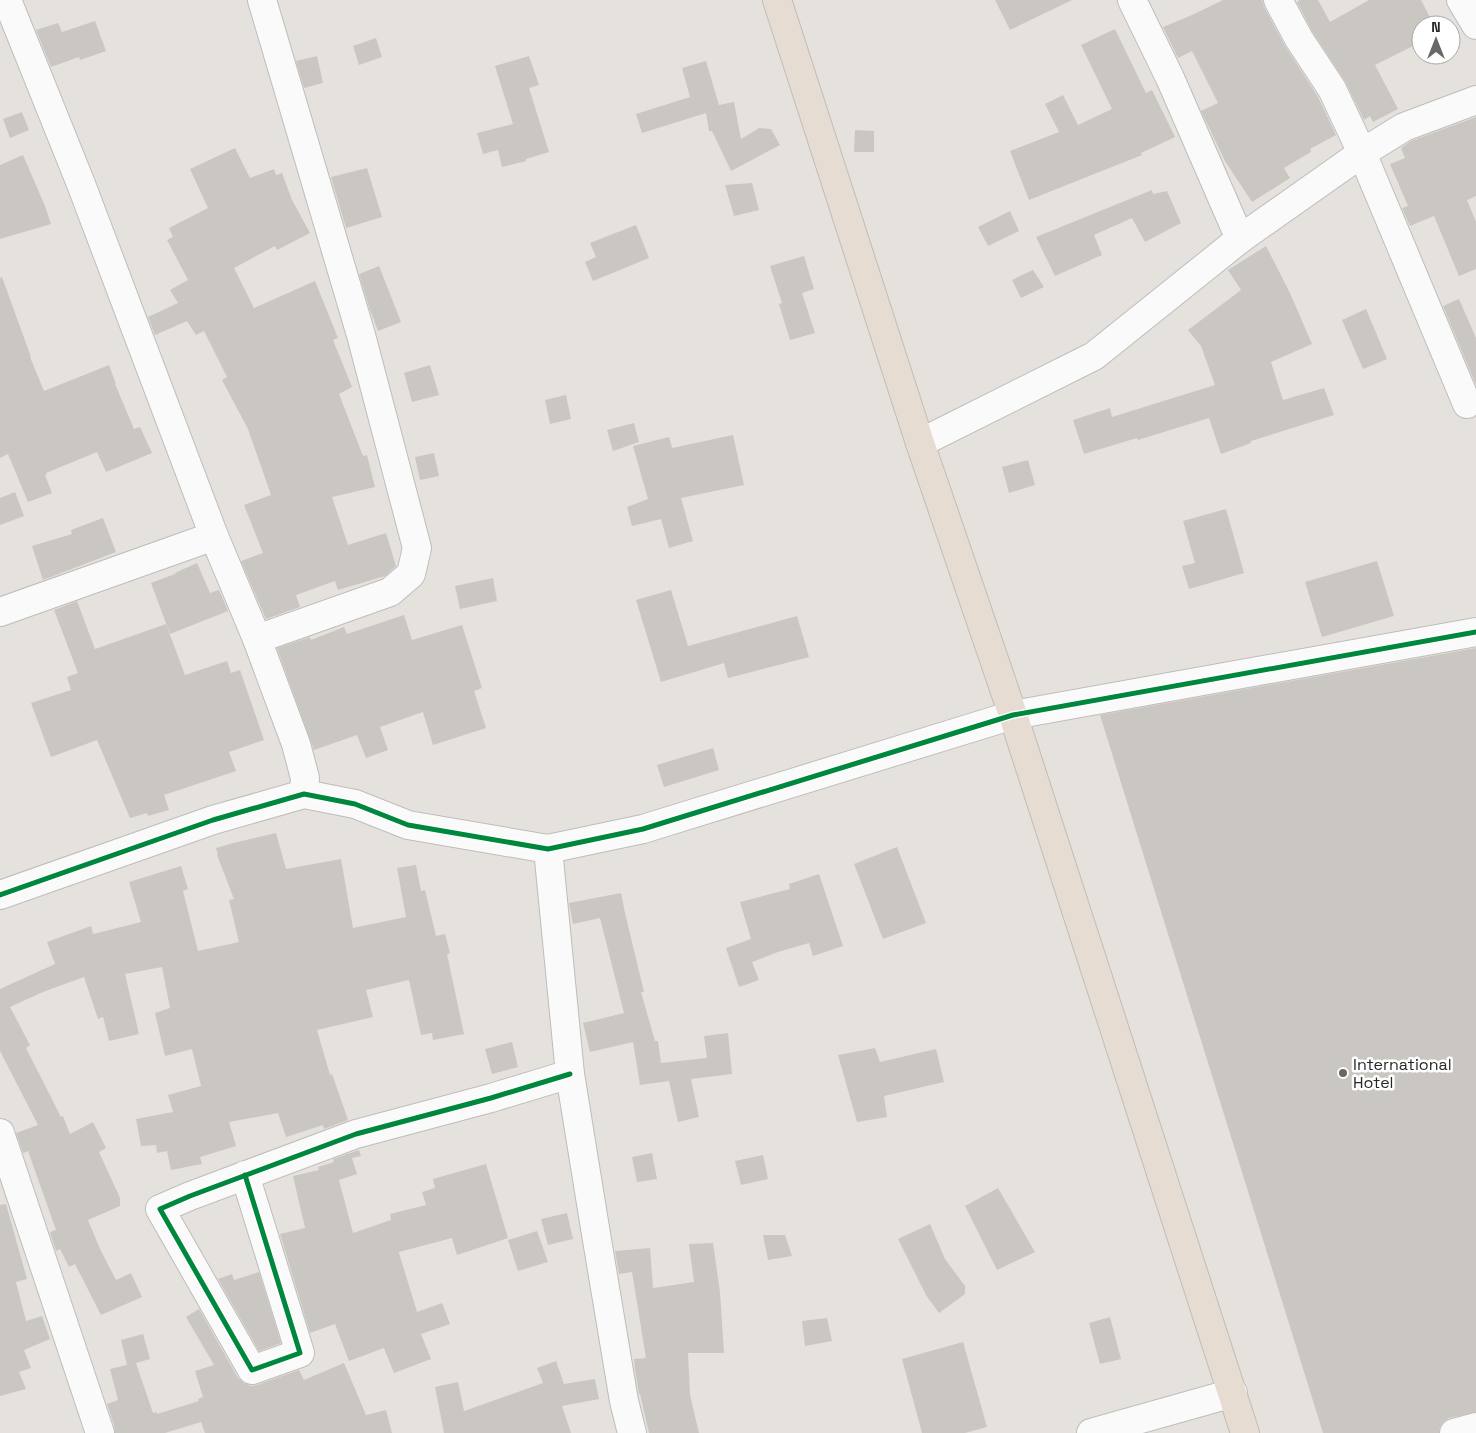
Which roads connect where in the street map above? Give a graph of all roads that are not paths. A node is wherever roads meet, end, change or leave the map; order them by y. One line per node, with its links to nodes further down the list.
1 (7, 0): 13 (street)
2 (262, 0): 16 (street)
3 (777, 0): 12 (highway)
4 (1132, 0): 10 (street)
5 (1278, 0): 9 (street)
6 (1461, 0): 7 (street)
7 (1476, 25)
8 (1476, 100): 9 (street)
9 (1362, 152): 10 (street); 11 (street)
10 (1240, 239): 12 (street)
11 (1467, 404)
12 (920, 443): 17 (highway)
13 (214, 536): 14 (street); 16 (street)
14 (0, 612)
15 (1476, 632): 17 (street)
16 (257, 639): 18 (street)
17 (1013, 715): 19 (street); 24 (highway)
18 (304, 794): 19 (street); 20 (street)
19 (548, 849): 21 (street)
20 (0, 895)
21 (570, 1074): 23 (street); 27 (street)
22 (0, 1133): 26 (street)
23 (245, 1175): 23 (street)
24 (1234, 1393): 28 (street); 29 (highway)
25 (1476, 1427): 30 (street)
26 (100, 1433)
27 (632, 1433)
28 (1091, 1433)
29 (1246, 1433)
30 (1454, 1433)

